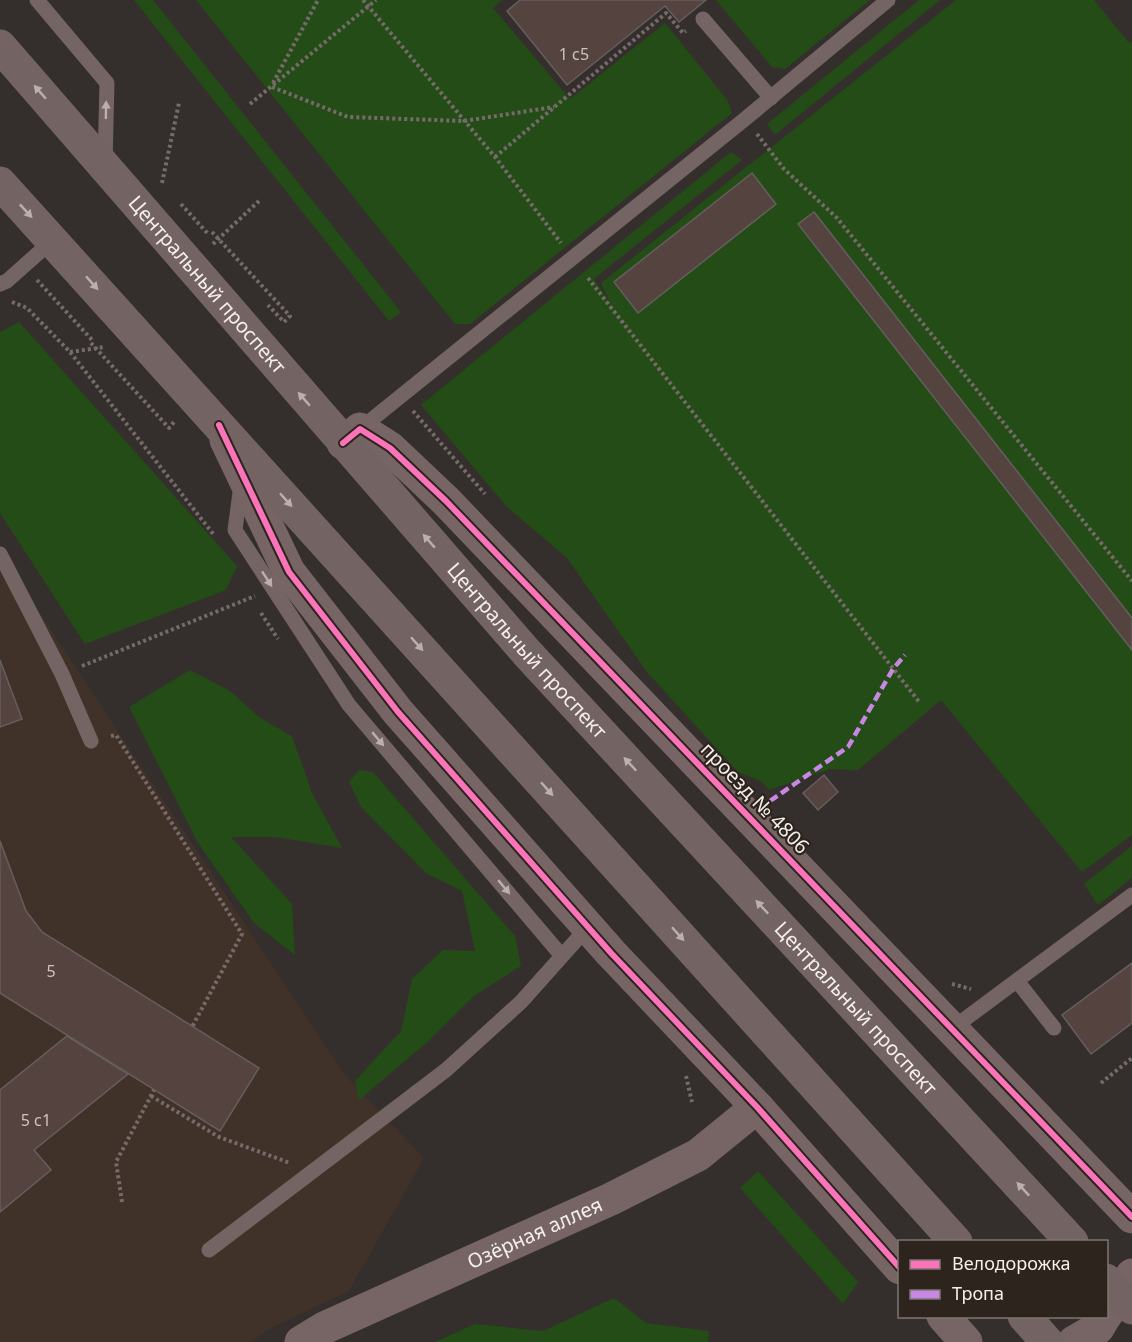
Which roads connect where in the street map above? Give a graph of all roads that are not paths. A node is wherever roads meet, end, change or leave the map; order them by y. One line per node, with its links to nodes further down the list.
1 (37, 0): 6 (lane, one-way to 1)
2 (888, 0): 5 (lane)
3 (703, 19): 5 (lane)
4 (0, 46): 6 (main road, Центральный проспект, one-way to 4)
5 (771, 98): 11 (lane)
6 (105, 169): 11 (main road, Центральный проспект, one-way to 6)
7 (0, 183): 8 (main road, one-way to 8)
8 (52, 240): 9 (lane); 10 (main road, one-way to 10)
9 (2, 280)
10 (219, 425): 12 (street); 24 (main road, one-way to 24)
11 (352, 436): 19 (street, проезд № 4806); 23 (main road, Центральный проспект, one-way to 11)
12 (243, 472): 16 (street); 17 (lane, one-way to 17)
13 (0, 554): 14 (lane)
14 (91, 741)
15 (1132, 895): 18 (lane)
16 (588, 927): 17 (lane); 21 (street)
17 (561, 955): 25 (lane)
18 (1017, 981): 19 (lane); 20 (lane)
19 (953, 1028): 22 (street, проезд № 4806)
20 (1054, 1028)
21 (757, 1107): 26 (street); 34 (street, Озёрная аллея)
22 (1132, 1217)
23 (1067, 1237)
24 (954, 1240)
25 (209, 1250)
26 (898, 1266)
27 (1132, 1275): 30 (street)
28 (1108, 1281): 29 (main road, bridge)
29 (1132, 1308)
30 (1108, 1313)
31 (944, 1318): 35 (street)
32 (1025, 1318): 36 (main road)
33 (1105, 1318): 37 (street)
34 (301, 1342)
35 (966, 1342)
36 (1047, 1342)
37 (1074, 1342)

